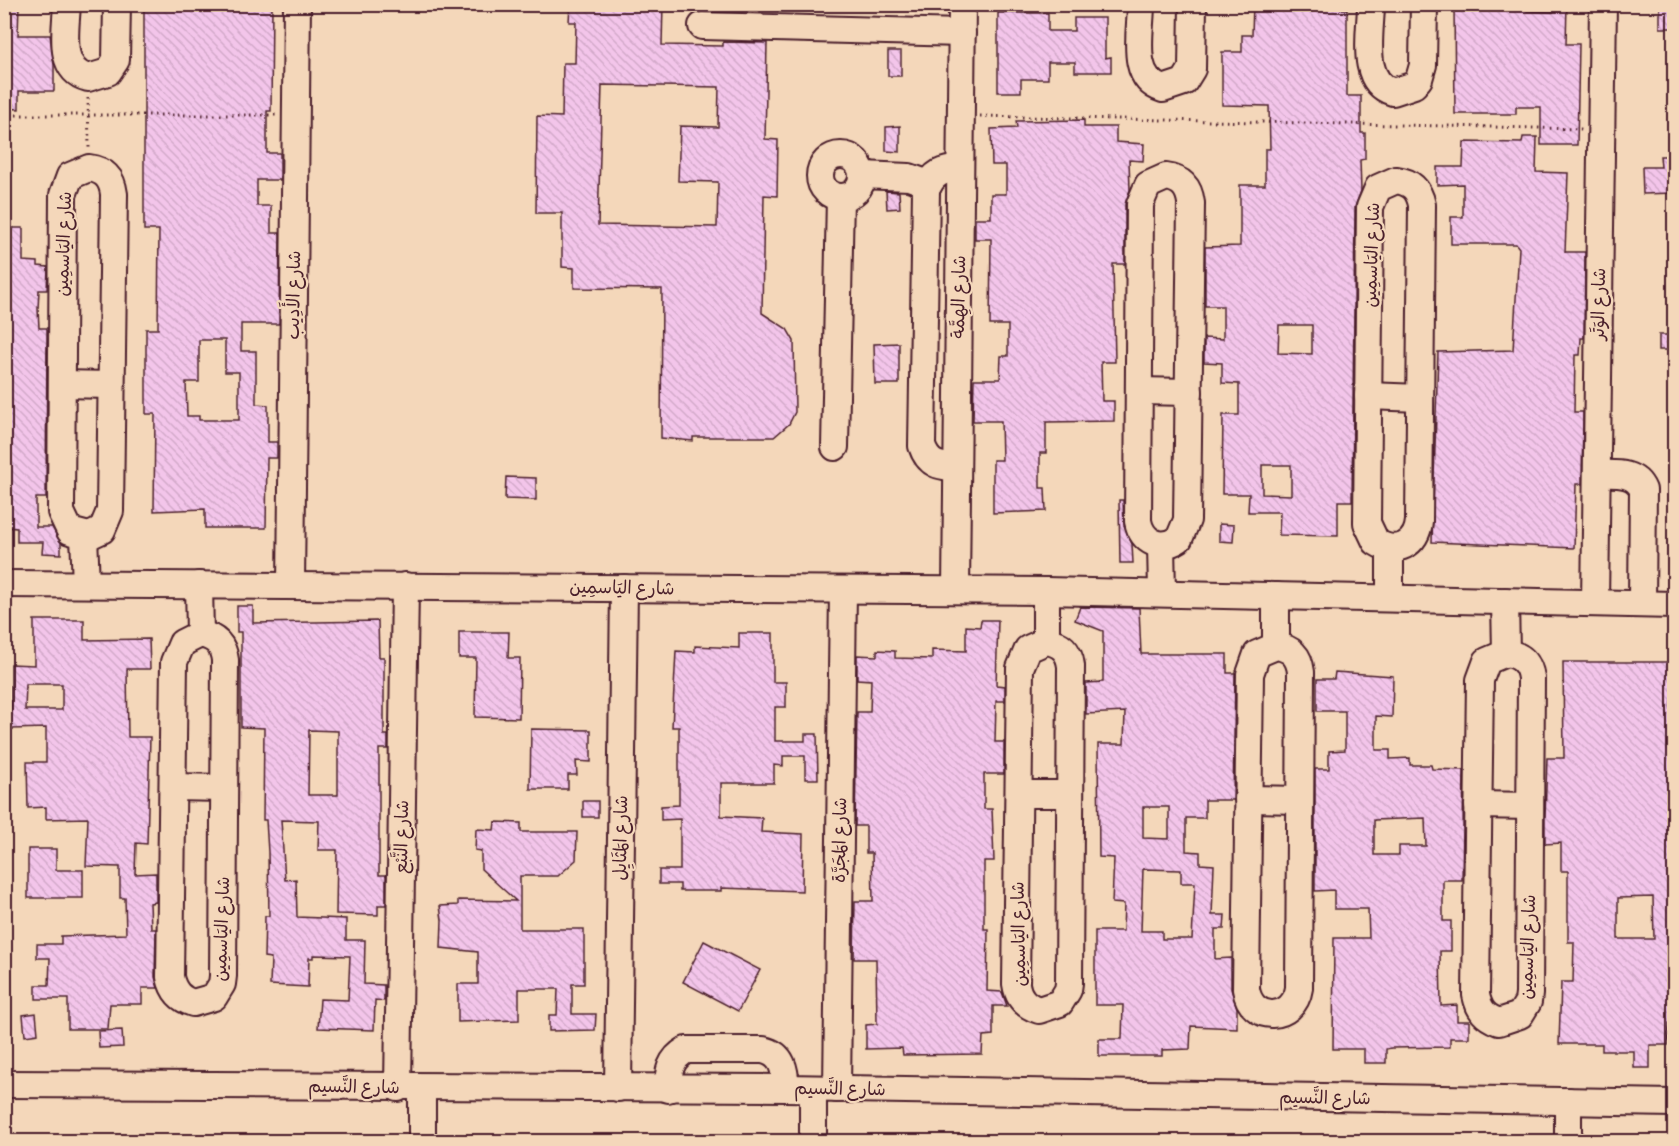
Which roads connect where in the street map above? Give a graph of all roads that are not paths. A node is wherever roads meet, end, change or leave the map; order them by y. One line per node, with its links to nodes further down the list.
1 (67, 4): 2 (street)
2 (117, 4)
3 (297, 4): 31 (street, شارع الأَدِيب)
4 (962, 4): 11 (street, شارع الهِمَّة)
5 (1141, 4): 6 (street)
6 (1193, 4)
7 (1371, 4): 8 (street)
8 (1424, 4)
9 (1603, 4): 24 (street, شارع الوَتَر)
10 (702, 26): 11 (street)
11 (962, 33): 12 (street, شارع الهِمَّة)
12 (960, 169): 14 (street); 23 (street, شارع الهِمَّة)
13 (862, 175): 14 (street); 15 (street); 15 (street)
14 (929, 184): 23 (street)
15 (840, 197): 22 (street)
16 (62, 384): 17 (street); 17 (street, شارع اليَاسمِين); 25 (street, شارع اليَاسمِين)
17 (111, 385): 25 (street, شارع اليَاسمِين)
18 (1139, 391): 19 (street); 19 (street); 26 (street)
19 (1189, 392): 26 (street)
20 (1368, 396): 21 (street); 21 (street, شارع اليَاسمِين); 27 (street, شارع اليَاسمِين)
21 (1420, 398): 27 (street, شارع اليَاسمِين)
22 (835, 447)
23 (957, 466): 35 (street, شارع الهِمَّة)
24 (1597, 474): 41 (street, شارع الوَتَر); 42 (street)
25 (84, 536): 29 (street)
26 (1161, 545): 37 (street)
27 (1390, 549): 39 (street)
28 (4, 584): 29 (street, شارع اليَاسمِين)
29 (86, 584): 30 (street, شارع اليَاسمِين)
30 (199, 585): 31 (street, شارع اليَاسمِين); 44 (street)
31 (291, 585): 32 (street, شارع اليَاسمِين)
32 (405, 586): 33 (street, شارع اليَاسمِين); 57 (street, شارع النَّبْع)
33 (624, 588): 34 (street, شارع اليَاسمِين); 59 (street, شارع المَثَايِل)
34 (843, 590): 35 (street, شارع اليَاسمِين); 61 (street, شارع المَجَرَّة)
35 (956, 590): 36 (street, شارع اليَاسمِين)
36 (1046, 591): 37 (street, شارع اليَاسمِين); 45 (street)
37 (1162, 592): 38 (street, شارع اليَاسمِين)
38 (1276, 596): 39 (street, شارع اليَاسمِين); 46 (street)
39 (1390, 597): 40 (street, شارع اليَاسمِين)
40 (1505, 601): 41 (street, شارع اليَاسمِين); 47 (street)
41 (1595, 603): 42 (street, شارع اليَاسمِين)
42 (1642, 603): 43 (street, شارع اليَاسمِين)
43 (1674, 605)
44 (200, 634): 48 (street, شارع اليَاسمِين); 49 (street, شارع اليَاسمِين)
45 (1046, 641): 50 (street, شارع اليَاسمِين); 51 (street, شارع اليَاسمِين)
46 (1276, 646): 52 (street); 53 (street)
47 (1506, 652): 54 (street, شارع اليَاسمِين); 55 (street, شارع اليَاسمِين)
48 (173, 787): 49 (street); 49 (street, شارع اليَاسمِين)
49 (224, 788)
50 (1019, 794): 51 (street); 51 (street, شارع اليَاسمِين)
51 (1071, 794)
52 (1248, 799): 53 (street); 53 (street)
53 (1300, 800)
54 (1479, 805): 55 (street); 55 (street, شارع اليَاسمِين)
55 (1530, 806)
56 (4, 1084): 57 (street, شارع النَّسيم)
57 (410, 1088): 59 (street, شارع النَّسيم); 64 (street, شارع النَّبْع)
58 (786, 1088): 60 (street, شارع النَّسيم); 60 (street); 61 (street, شارع النَّسيم)
59 (618, 1089): 60 (street, شارع النَّسيم)
60 (668, 1089)
61 (825, 1089): 62 (street, شارع النَّسيم); 65 (street); 66 (street)
62 (1568, 1101): 63 (street, شارع النَّسيم); 67 (street)
63 (1674, 1103)
64 (422, 1142)
65 (813, 1142)
66 (823, 1142)
67 (1568, 1142)

